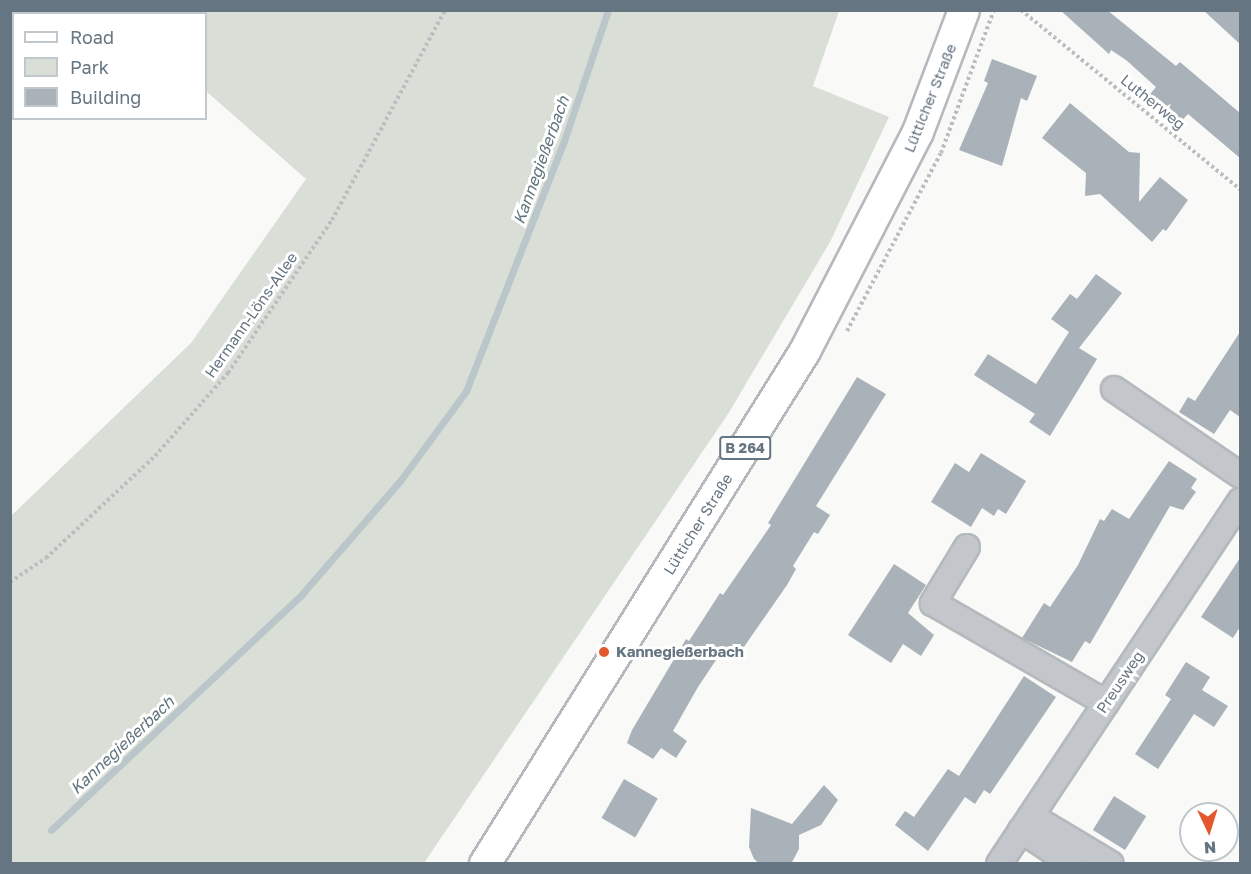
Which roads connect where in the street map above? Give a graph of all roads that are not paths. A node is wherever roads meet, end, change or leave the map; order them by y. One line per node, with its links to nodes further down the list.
1 (964, 10): 8 (main road, Lütticher Straße / B 264)
2 (1114, 389): 3 (street)
3 (1240, 475)
4 (1240, 501): 6 (street, Preusweg)
5 (967, 547): 6 (street)
6 (1106, 702): 7 (street, Preusweg)
7 (1026, 823): 9 (street, Preusweg); 10 (street); 11 (street)
8 (485, 864)
9 (999, 864)
10 (1072, 864)
11 (1111, 864)

